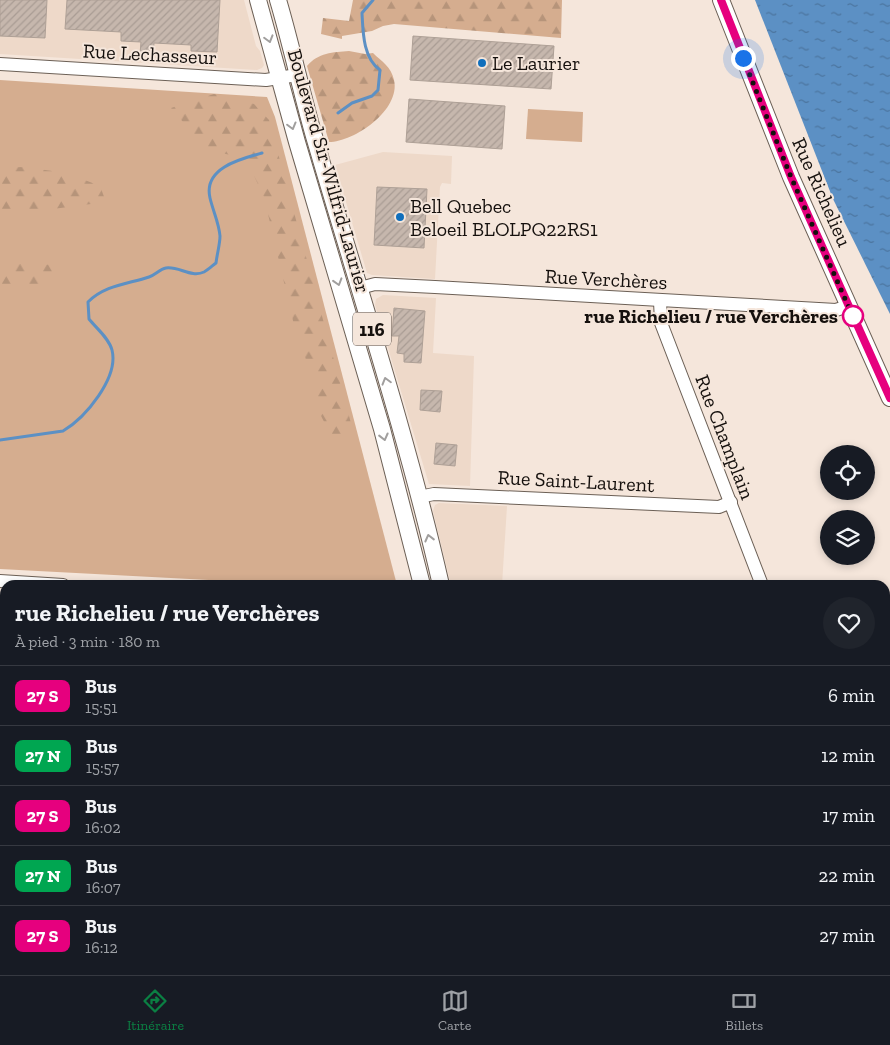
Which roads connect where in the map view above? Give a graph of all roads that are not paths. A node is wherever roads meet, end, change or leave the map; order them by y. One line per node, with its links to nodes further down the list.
1 (258, 0): 6 (main road, Boulevard Sir-Wilfrid-Laurier / 116, one-way to 6)
2 (278, 0): 5 (main road, Boulevard Sir-Wilfrid-Laurier / 116)
3 (721, 0): 9 (main road, Rue Richelieu)
4 (0, 64): 6 (street, Rue Lechasseur)
5 (297, 74): 6 (street, Rue Lechasseur); 7 (main road, Boulevard Sir-Wilfrid-Laurier / 116)
6 (280, 78): 13 (main road, Boulevard Sir-Wilfrid-Laurier / 116, one-way to 13)
7 (360, 288): 8 (street, Rue Verchères); 11 (main road, Boulevard Sir-Wilfrid-Laurier / 116, one-way to 7)
8 (660, 301): 9 (street, Rue Verchères); 12 (street, Rue Champlain)
9 (848, 306): 10 (main road, Rue Richelieu)
10 (890, 398)
11 (419, 497): 12 (street, Rue Saint-Laurent); 14 (main road, Boulevard Sir-Wilfrid-Laurier / 116, one-way to 11)
12 (730, 502): 15 (street, Rue Champlain)
13 (421, 580)
14 (440, 580)
15 (760, 580)

